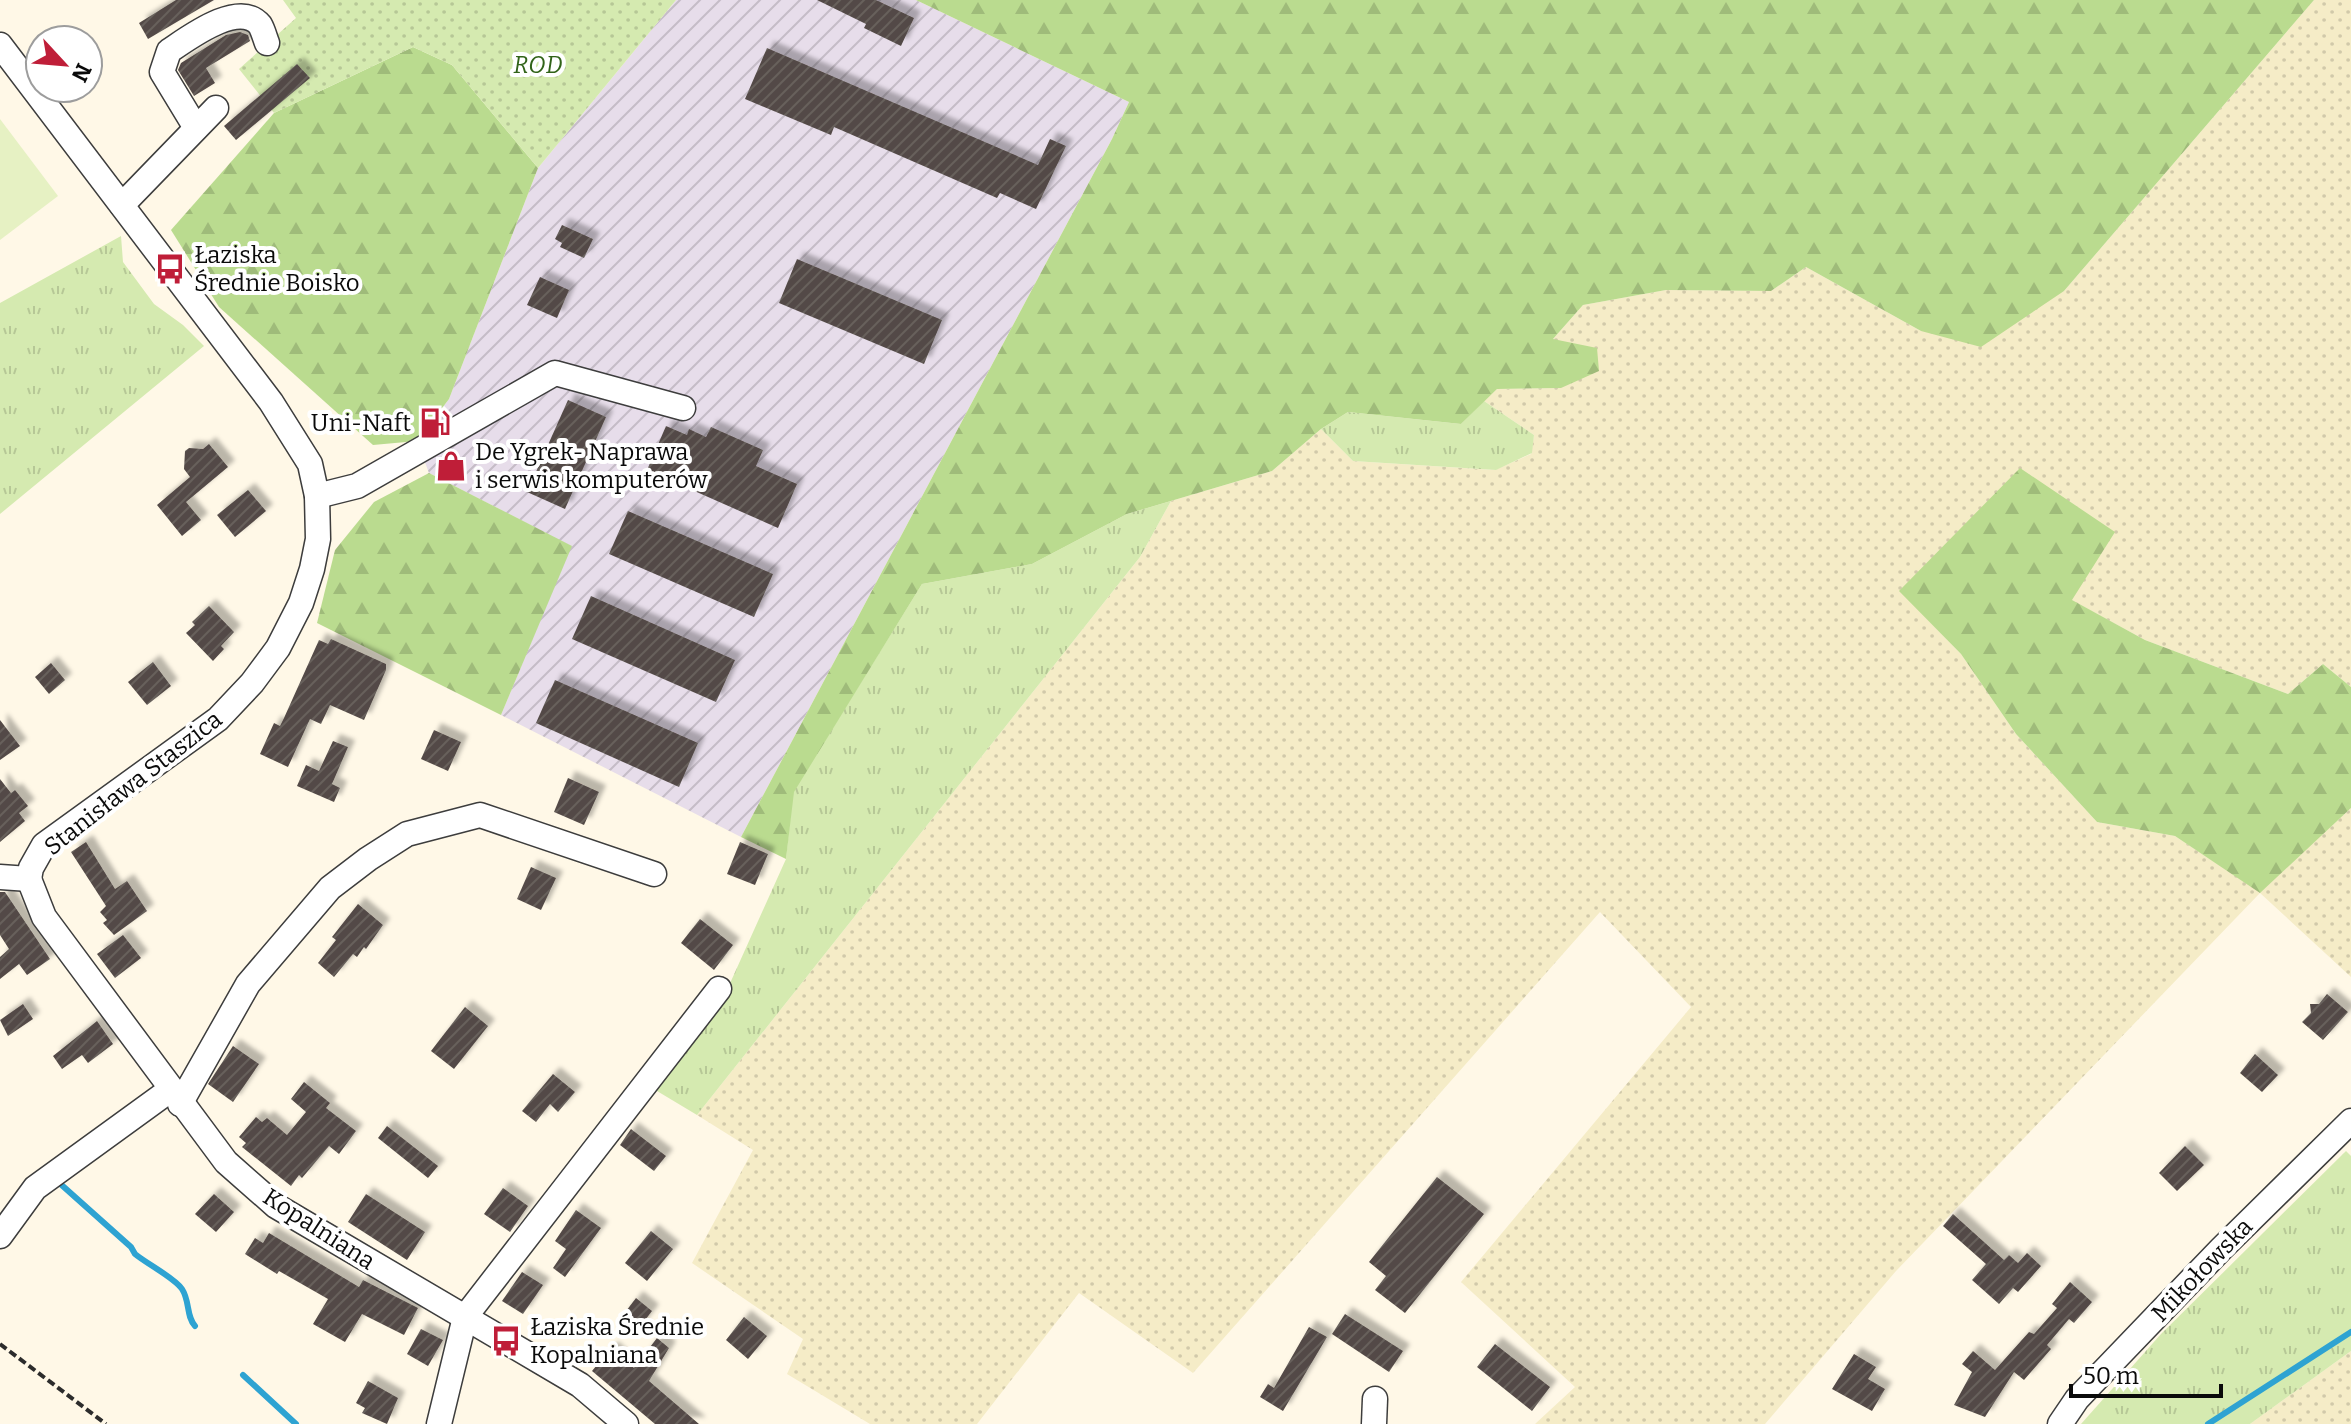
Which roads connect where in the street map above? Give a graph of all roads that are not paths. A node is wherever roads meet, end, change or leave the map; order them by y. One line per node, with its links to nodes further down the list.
1 (267, 43): 4 (street)
2 (0, 45): 5 (street, Stanisława Staszica)
3 (216, 108): 4 (street)
4 (196, 128): 5 (street)
5 (122, 205): 7 (street, Stanisława Staszica)
6 (683, 408): 7 (street)
7 (317, 496): 10 (street, Stanisława Staszica)
8 (654, 874): 12 (street)
9 (0, 877): 10 (street)
10 (29, 879): 12 (street, Kopalniana)
11 (719, 989): 15 (street)
12 (175, 1097): 14 (street); 15 (street, Kopalniana)
13 (2351, 1121): 20 (street, Mikołowska)
14 (0, 1236)
15 (465, 1317): 17 (street); 18 (street, Kopalniana)
16 (1375, 1399): 19 (street)
17 (439, 1424)
18 (626, 1424)
19 (1374, 1424)
20 (2060, 1424)

